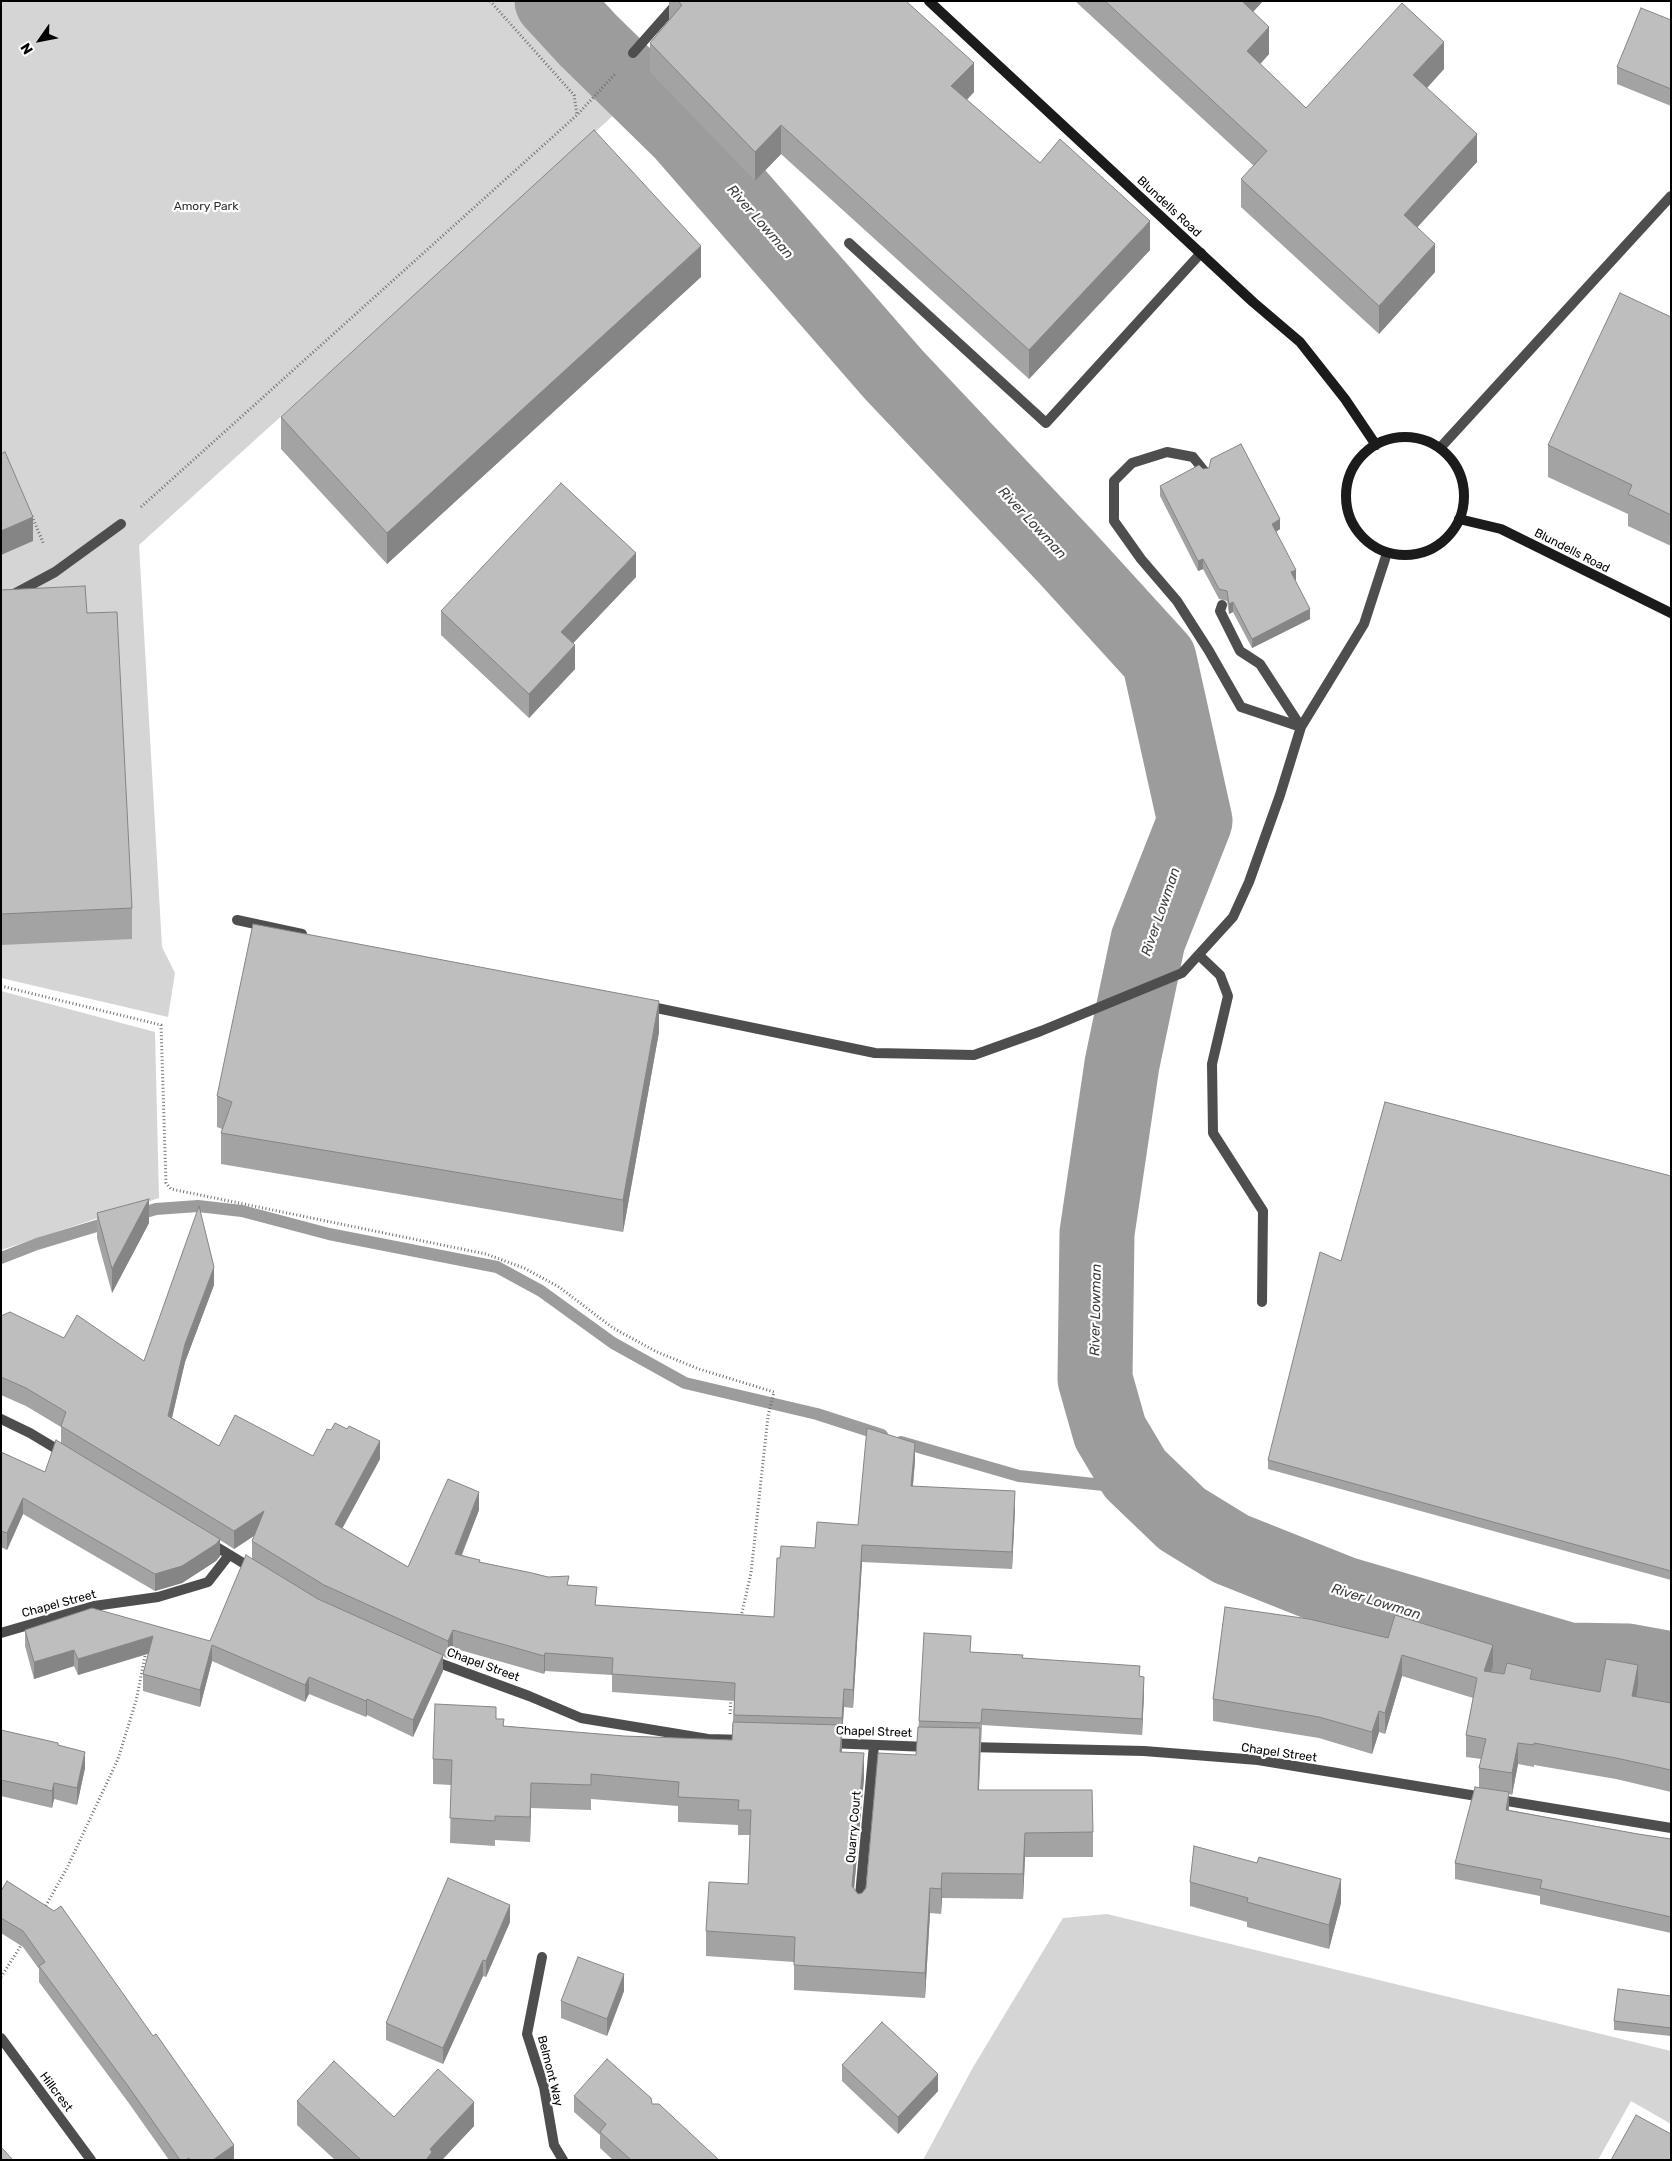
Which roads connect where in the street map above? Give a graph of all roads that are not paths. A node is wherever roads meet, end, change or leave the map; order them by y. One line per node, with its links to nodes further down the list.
1 (679, 1): 3 (street)
2 (929, 1): 6 (street, Blundells Road)
3 (633, 54)
4 (1671, 196): 8 (street)
5 (849, 244): 6 (street)
6 (1201, 253): 7 (street, Blundells Road)
7 (1376, 445): 8 (street); 12 (street)
8 (1440, 448): 10 (street)
9 (1205, 472): 16 (street)
10 (1459, 519): 12 (street); 15 (street, Blundells Road)
11 (122, 524): 13 (street)
12 (1387, 553): 16 (street)
13 (1, 601)
14 (1222, 605): 16 (street)
15 (1671, 613)
16 (1300, 727): 19 (street)
17 (237, 920): 18 (street)
18 (314, 936)
19 (1200, 956): 20 (street); 21 (street)
20 (633, 1003)
21 (1262, 1302)
22 (1, 1419): 23 (street)
23 (72, 1458)
24 (204, 1540): 25 (street)
25 (229, 1555): 26 (street); 27 (street, Chapel Street)
26 (262, 1575)
27 (1, 1633)
28 (417, 1654): 29 (street, Chapel Street)
29 (761, 1741)
30 (818, 1743): 31 (street, Chapel Street)
31 (874, 1745): 32 (street, Chapel Street); 35 (street, Quarry Court)
32 (936, 1747)
33 (954, 1747): 34 (street, Chapel Street)
34 (1671, 1828)
35 (859, 1912)
36 (542, 1956): 39 (street, Belmont Way)
37 (1, 2038): 38 (street, Hillcrest)
38 (91, 2160)
39 (563, 2160)

